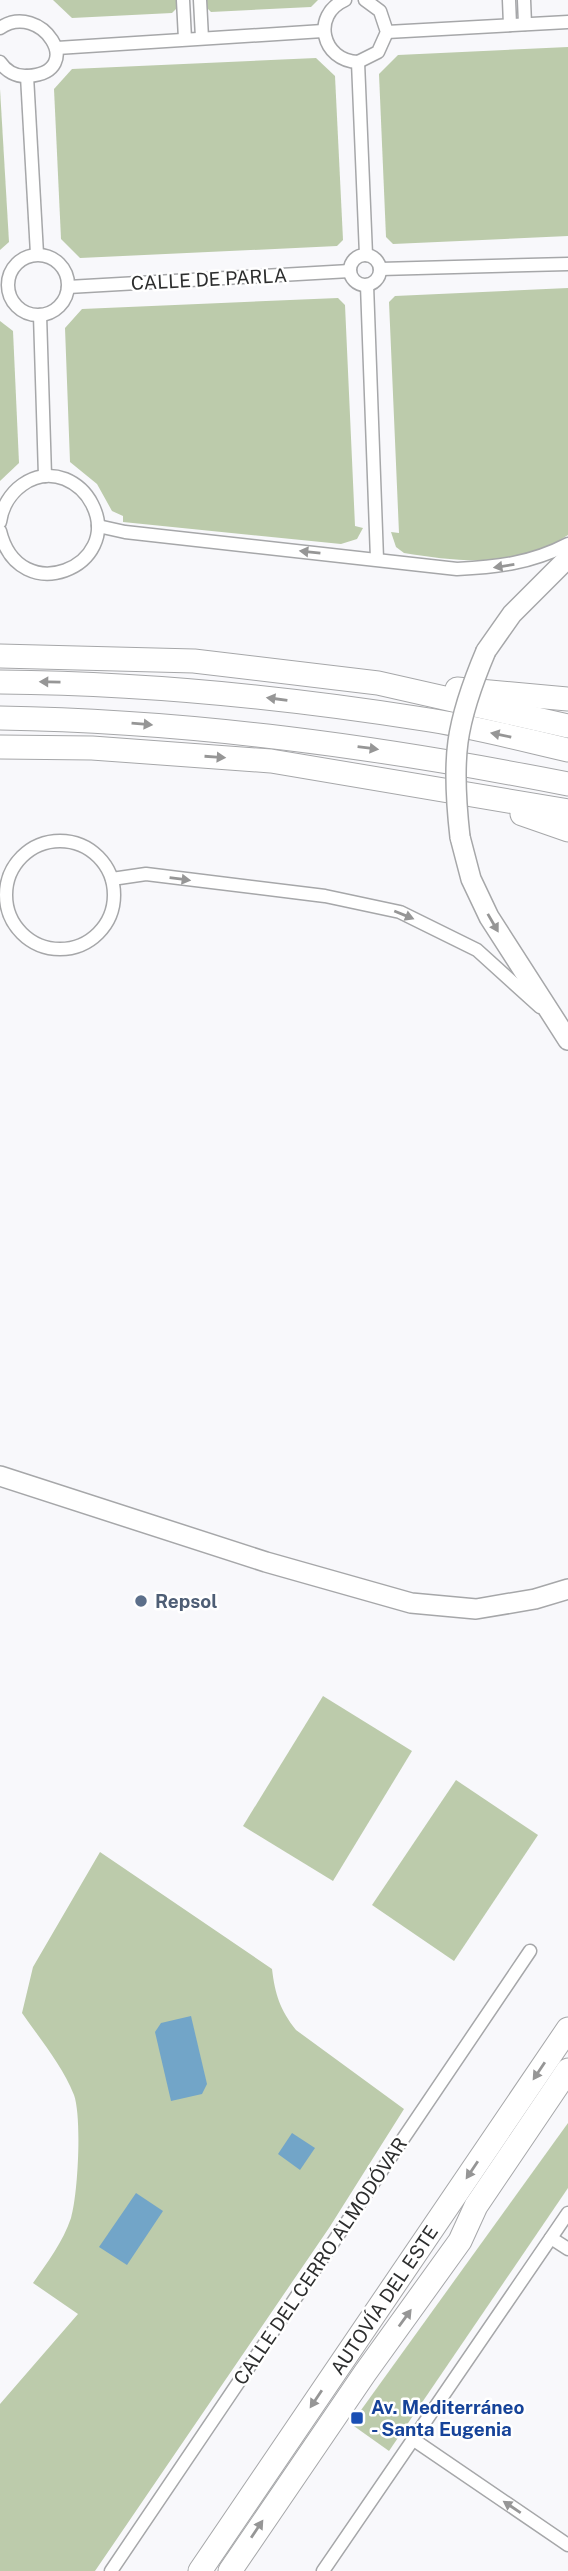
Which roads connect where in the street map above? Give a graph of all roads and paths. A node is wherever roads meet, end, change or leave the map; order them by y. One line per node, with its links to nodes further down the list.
1 (183, 0): 14 (street)
2 (200, 0): 13 (street)
3 (345, 0): 11 (street)
4 (365, 0): 12 (street)
5 (509, 0): 8 (street)
6 (524, 0): 9 (street)
7 (568, 22): 9 (street)
8 (510, 24): 9 (street); 12 (street)
9 (525, 24)
10 (0, 28): 15 (street)
11 (323, 31): 13 (street); 17 (street)
12 (387, 32): 17 (street)
13 (202, 38): 14 (street)
14 (185, 39): 15 (street)
15 (57, 48): 18 (street)
16 (0, 62): 18 (street)
17 (358, 62): 20 (street)
18 (27, 76): 19 (street)
19 (37, 254): 25 (street); 26 (street)
20 (366, 255): 22 (street); 23 (street)
21 (568, 264): 22 (street)
22 (380, 270): 24 (street)
23 (350, 271): 24 (street); 25 (street, CALLE DE PARLA)
24 (367, 285): 34 (street)
25 (68, 287): 27 (street)
26 (4, 289): 27 (street)
27 (40, 315): 28 (street)
28 (45, 476): 29 (street); 30 (street)
29 (0, 515)
30 (98, 526): 31 (street); 34 (street, one-way to 30)
31 (0, 531)
32 (568, 544): 34 (street, one-way to 34)
33 (568, 558): 48 (main road, one-way to 48, bridge)
34 (377, 559)
35 (0, 656): 37 (highway)
36 (0, 682): 42 (highway, one-way to 36)
37 (378, 683): 38 (highway); 40 (highway)
38 (568, 699)
39 (0, 718): 43 (highway, one-way to 43)
40 (568, 726)
41 (0, 747): 44 (highway, one-way to 44)
42 (568, 750)
43 (568, 784)
44 (436, 787): 45 (highway); 46 (highway)
45 (568, 811)
46 (568, 830)
47 (113, 879): 47 (street); 48 (street, one-way to 48)
48 (553, 1019): 49 (main road)
49 (568, 1040)
50 (0, 1476): 51 (main road)
51 (568, 1589)
52 (530, 1951): 62 (street, CALLE DEL CERRO ALMODÓVAR)
53 (568, 2029): 63 (highway, AUTOVÍA DEL ESTE, one-way to 63)
54 (568, 2070): 58 (highway, AUTOVÍA DEL ESTE)
55 (568, 2098): 58 (highway)
56 (568, 2213): 57 (street)
57 (551, 2238): 59 (street); 60 (street)
58 (460, 2241): 64 (highway, AUTOVÍA DEL ESTE, one-way to 58)
59 (568, 2249)
60 (414, 2440): 61 (street, one-way to 60); 65 (street)
61 (568, 2545)
62 (110, 2571)
63 (200, 2571)
64 (230, 2571)
65 (323, 2571)

